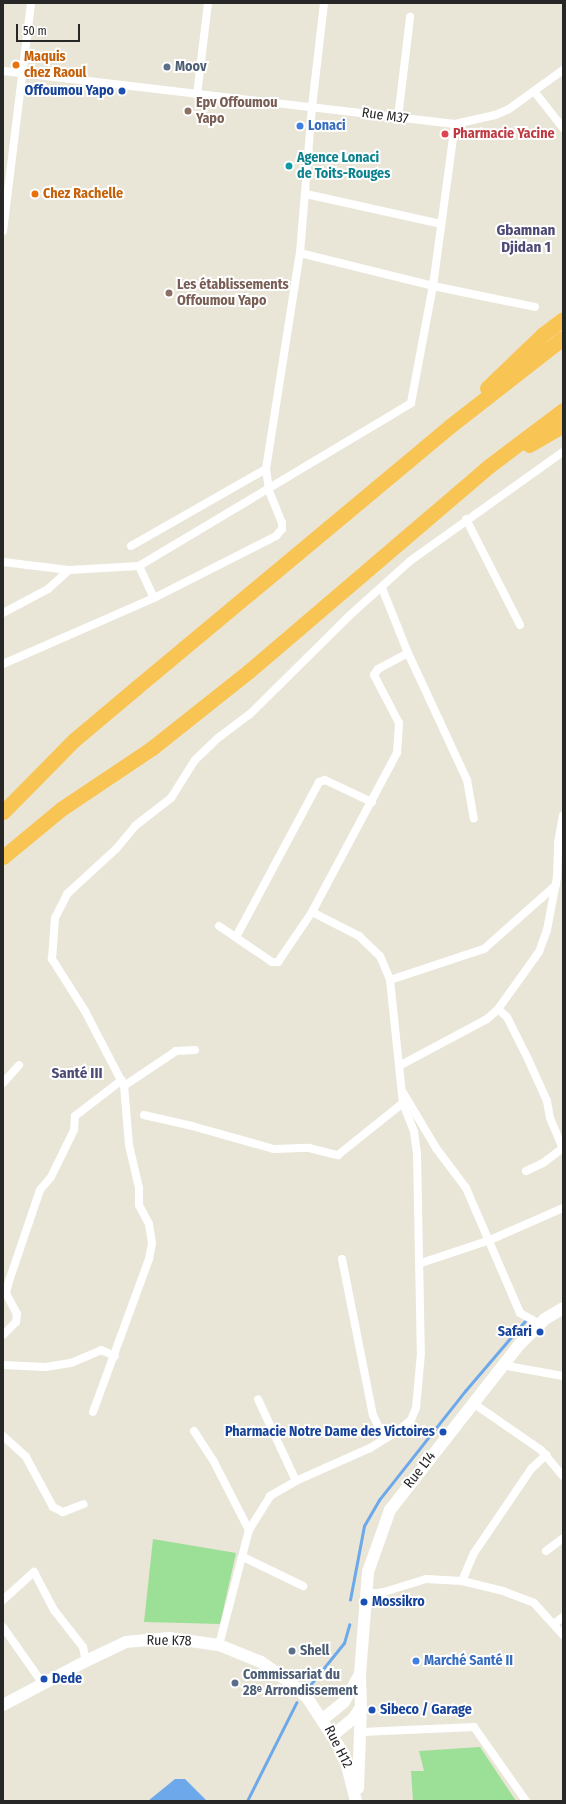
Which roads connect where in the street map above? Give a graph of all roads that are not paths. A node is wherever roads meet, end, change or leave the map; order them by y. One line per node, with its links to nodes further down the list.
1 (31, 3): 7 (street)
2 (208, 3): 9 (street)
3 (324, 3): 10 (street)
4 (410, 17): 11 (street)
5 (563, 70): 8 (street, Rue M37)
6 (3, 71): 7 (street, Rue M37)
7 (23, 74): 9 (street, Rue M37); 14 (street)
8 (534, 91): 12 (street, Rue M37); 13 (street)
9 (197, 95): 10 (street, Rue M37)
10 (312, 107): 11 (street, Rue M37); 15 (street)
11 (398, 118): 12 (street, Rue M37)
12 (456, 124): 16 (street)
13 (563, 128)
14 (6, 184): 17 (street)
15 (306, 194): 16 (street); 18 (street)
16 (441, 224): 19 (street)
17 (3, 231)
18 (300, 253): 19 (street); 28 (street)
19 (433, 286): 20 (street); 29 (street)
20 (535, 307)
21 (563, 319): 25 (highway)
22 (563, 338): 25 (highway)
23 (563, 410): 27 (highway)
24 (563, 424): 27 (highway)
25 (450, 426): 42 (highway)
26 (563, 452): 30 (street)
27 (489, 466): 45 (highway)
28 (266, 469): 29 (street); 31 (street)
29 (269, 490): 33 (street); 36 (street)
30 (466, 519): 35 (street); 38 (street)
31 (131, 546)
32 (3, 562): 34 (street)
33 (139, 566): 34 (street); 36 (street)
34 (69, 570): 37 (street)
35 (382, 588): 39 (street); 56 (street)
36 (154, 598): 40 (street)
37 (3, 613)
38 (520, 625)
39 (408, 653): 41 (street); 44 (street)
40 (4, 663)
41 (372, 802): 47 (street); 49 (street)
42 (3, 812)
43 (563, 815): 46 (street)
44 (474, 818)
45 (3, 857)
46 (559, 879): 50 (street); 51 (street)
47 (312, 912): 49 (street); 50 (street)
48 (219, 926): 49 (street)
49 (236, 938)
50 (390, 980): 54 (street)
51 (498, 1009): 54 (street); 60 (street)
52 (195, 1050): 56 (street)
53 (19, 1065): 55 (street)
54 (399, 1066): 57 (street)
55 (3, 1083)
56 (123, 1083): 68 (street); 69 (street)
57 (402, 1092): 58 (street); 63 (street)
58 (403, 1103): 59 (street); 65 (street)
59 (144, 1115)
60 (563, 1149): 61 (street)
61 (526, 1171)
62 (563, 1208): 63 (street)
63 (490, 1240): 65 (street); 67 (street)
64 (342, 1259): 78 (street)
65 (421, 1263): 78 (street)
66 (563, 1308): 67 (street, Rue L14)
67 (540, 1324): 71 (street, Rue L14)
68 (3, 1335)
69 (115, 1356): 70 (street); 75 (street)
70 (3, 1365)
71 (502, 1365): 72 (street); 74 (street, Rue L14)
72 (563, 1376)
73 (258, 1399): 81 (street)
74 (473, 1403): 79 (street); 89 (street, Rue L14)
75 (93, 1412)
76 (194, 1431): 83 (street)
77 (3, 1436): 82 (street)
78 (384, 1439): 81 (street)
79 (546, 1455): 80 (street); 87 (street)
80 (563, 1476)
81 (296, 1481): 83 (street)
82 (84, 1504)
83 (249, 1530): 86 (street)
84 (563, 1538): 85 (street)
85 (546, 1551)
86 (243, 1557): 88 (street); 95 (street)
87 (462, 1581): 89 (street); 92 (street)
88 (303, 1586)
89 (366, 1594): 97 (street, Rue L14)
90 (3, 1600): 96 (street)
91 (563, 1617): 92 (street)
92 (554, 1624): 94 (street)
93 (3, 1627): 98 (street)
94 (563, 1635)
95 (219, 1645): 96 (street, Rue K78); 101 (street, Rue K78)
96 (86, 1661): 98 (street, Rue K78)
97 (360, 1674): 100 (street, Rue L14); 101 (street, Rue L14)
98 (43, 1684): 99 (street, Rue K78)
99 (3, 1705)
100 (361, 1707): 102 (street, Rue L14); 103 (street)
101 (324, 1719): 103 (street, Rue H12)
102 (362, 1732): 104 (street, Rue L14); 105 (street)
103 (334, 1735): 104 (street, Rue H12)
104 (356, 1800)
105 (526, 1801)

